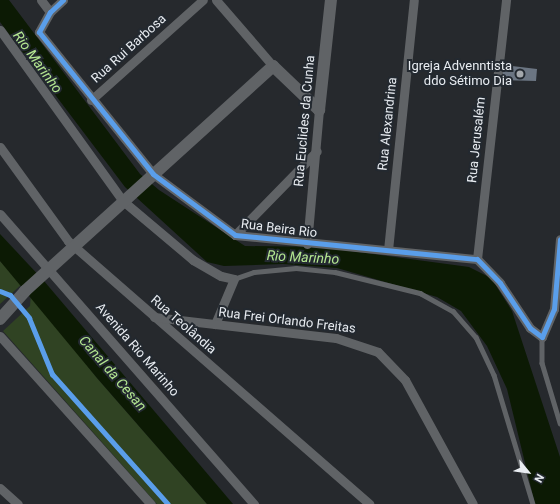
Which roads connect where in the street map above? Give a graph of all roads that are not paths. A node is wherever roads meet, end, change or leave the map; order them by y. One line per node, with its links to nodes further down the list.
1 (41, 0): 8 (street)
2 (63, 0): 8 (street)
3 (203, 0): 11 (street, Rua Rui Barbosa)
4 (216, 0): 10 (street)
5 (331, 0): 12 (street, Rua Euclides da Cunha)
6 (414, 0): 22 (street, Rua Alexandrina)
7 (506, 0): 23 (street, Rua Jerusalém)
8 (50, 12): 11 (street, Rua Beira Rio)
9 (0, 30): 16 (street)
10 (274, 66): 12 (street); 15 (street)
11 (91, 100): 15 (street, Rua Beira Rio)
12 (319, 110): 14 (street, Rua Euclides da Cunha)
13 (0, 147): 21 (street, Rua Teolândia)
14 (317, 152): 18 (street); 20 (street, Rua Euclides da Cunha)
15 (150, 176): 16 (street); 18 (street, Rua Beira Rio)
16 (126, 198): 21 (street); 25 (street)
17 (0, 214): 24 (street, Avenida Rio Marinho)
18 (235, 235): 20 (street, Rua Beira Rio)
19 (560, 239): 30 (street)
20 (307, 244): 22 (street, Rua Beira Rio)
21 (74, 247): 24 (street); 26 (street, Rua Teolândia)
22 (388, 250): 23 (street, Rua Beira Rio)
23 (478, 259): 30 (street)
24 (47, 271): 27 (street); 35 (street, Avenida Rio Marinho)
25 (234, 279): 28 (street); 38 (lane)
26 (154, 317): 28 (street, Rua Frei Orlando Freitas); 36 (street, Rua Teolândia)
27 (0, 319)
28 (215, 324): 37 (street, Rua Frei Orlando Freitas)
29 (0, 336): 34 (street)
30 (542, 337): 31 (lane)
31 (560, 423)
32 (0, 488): 33 (street)
33 (18, 504)
34 (151, 504)
35 (254, 504)
36 (370, 504)
37 (473, 504)
38 (533, 504)

